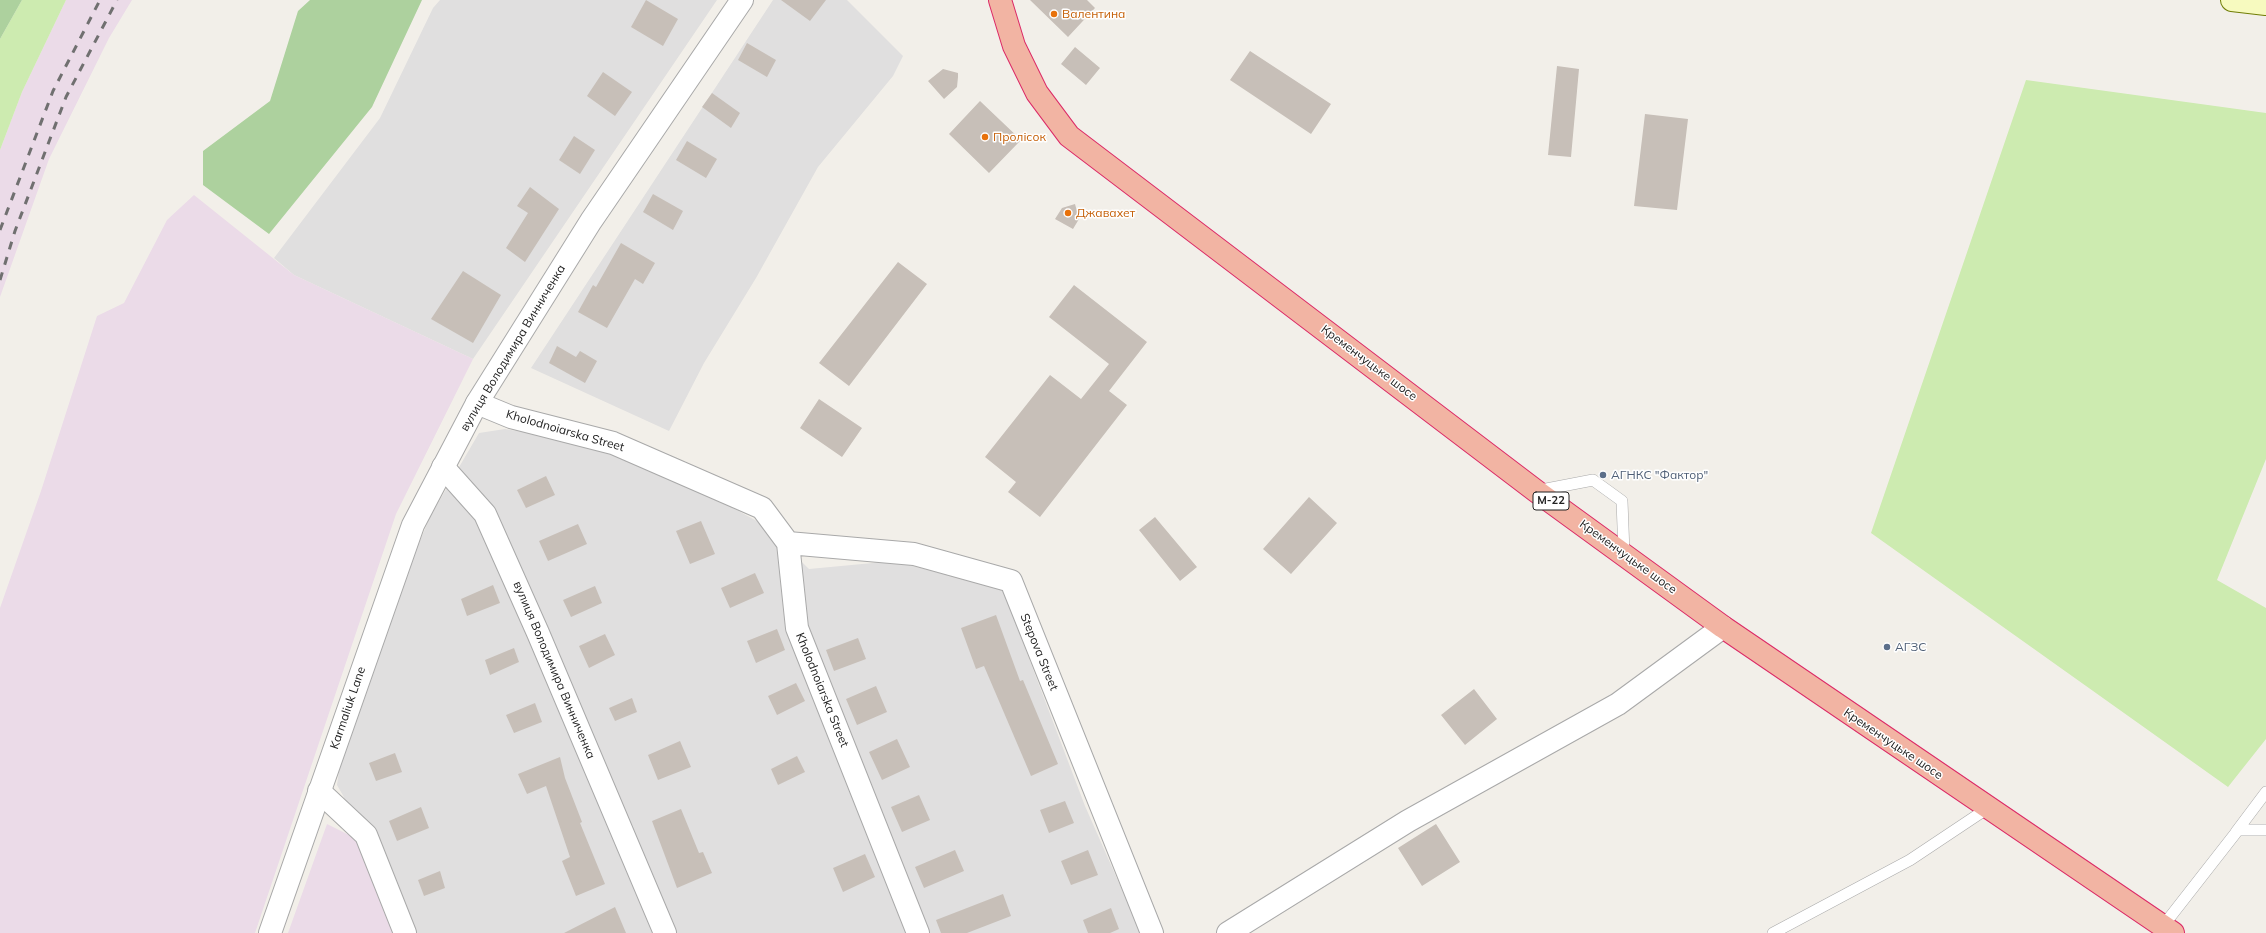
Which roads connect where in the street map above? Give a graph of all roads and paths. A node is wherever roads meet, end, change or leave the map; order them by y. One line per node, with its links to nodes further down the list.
1 (742, 0): 5 (street, вулиця Володимира Винниченка)
2 (1000, 0): 7 (highway, Кременчуцьке шосе / М-22)
3 (2232, 0): 4 (main road)
4 (2266, 4)
5 (476, 403): 6 (street, вулиця Володимира Винниченка); 8 (street, Kholodnoiarska Street)
6 (443, 467): 11 (street, Karmaliuk Lane); 19 (street, вулиця Володимира Винниченка)
7 (1536, 491): 9 (highway, Кременчуцьке шосе / М-22); 9 (lane)
8 (788, 543): 20 (street, Kholodnoiarska Street); 21 (street, Stepova Street)
9 (1624, 553): 10 (highway, Кременчуцьке шосе / М-22)
10 (1723, 627): 13 (highway, Кременчуцьке шосе / М-22); 22 (street)
11 (319, 791): 17 (street, Karmaliuk Lane); 18 (street)
12 (2266, 792): 15 (lane)
13 (1988, 808): 16 (highway, Кременчуцьке шосе / М-22); 23 (lane)
14 (2266, 830): 15 (lane)
15 (2236, 832): 16 (lane)
16 (2164, 931)
17 (270, 933)
18 (405, 933)
19 (665, 933)
20 (918, 933)
21 (1152, 933)
22 (1228, 933)
23 (1773, 933)

